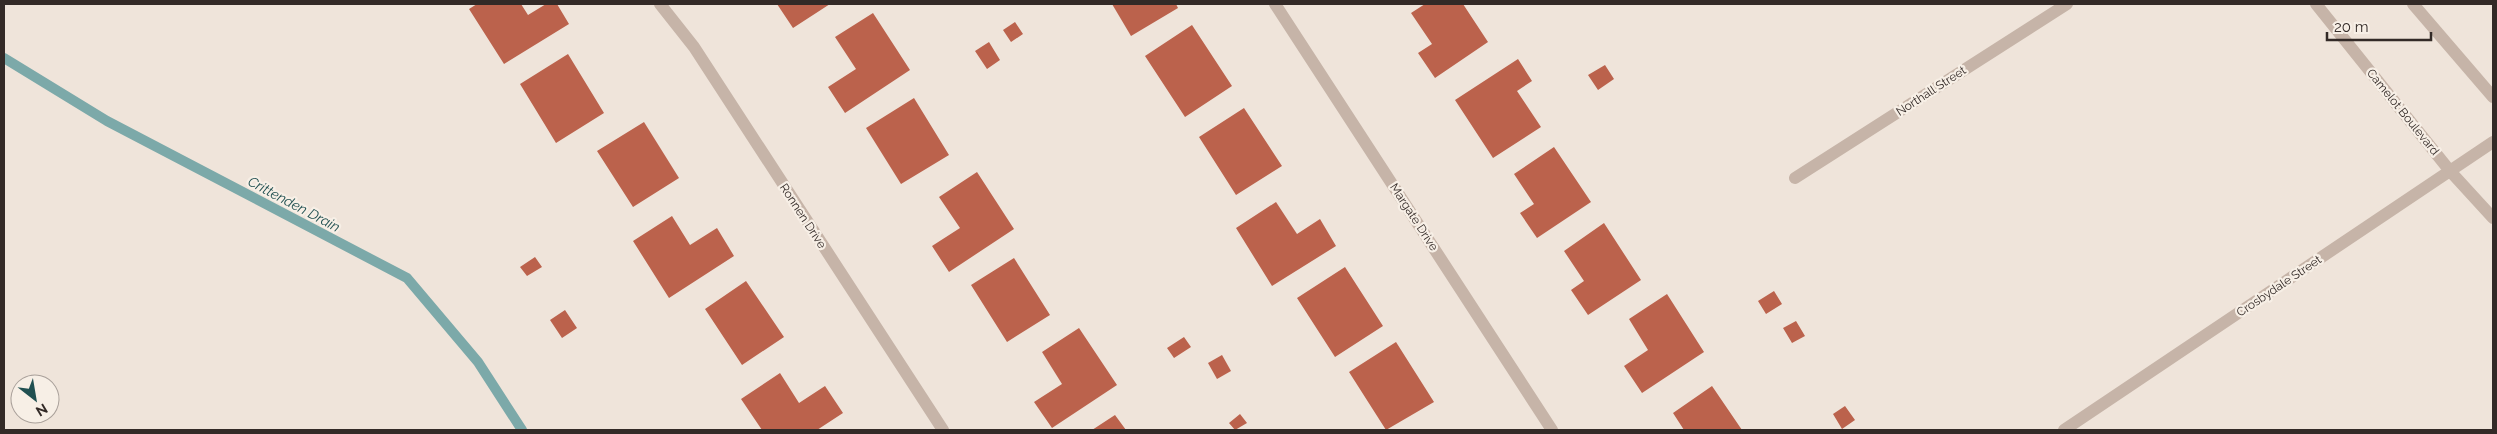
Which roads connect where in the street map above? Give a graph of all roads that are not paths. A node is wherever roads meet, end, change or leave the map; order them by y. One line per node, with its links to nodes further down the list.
1 (660, 4): 11 (street, Ronnen Drive)
2 (1275, 4): 12 (street, Margate Drive)
3 (2067, 4): 9 (street, Northall Street)
4 (2316, 4): 8 (street, Camelot Boulevard)
5 (2413, 4): 6 (street)
6 (2493, 97)
7 (2493, 142): 8 (street, Crosbydale Street)
8 (2450, 171): 10 (street, Camelot Boulevard); 13 (street, Crosbydale Street)
9 (1795, 178)
10 (2493, 218)
11 (943, 430)
12 (1551, 430)
13 (2064, 430)

